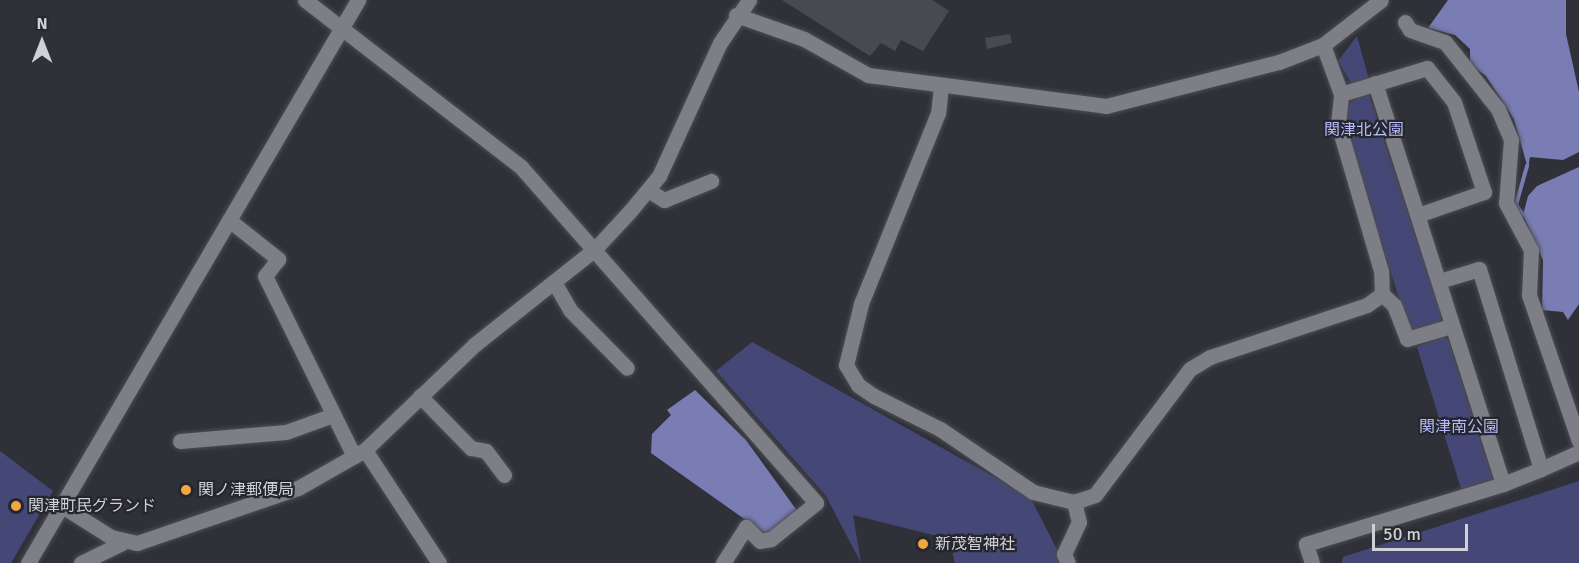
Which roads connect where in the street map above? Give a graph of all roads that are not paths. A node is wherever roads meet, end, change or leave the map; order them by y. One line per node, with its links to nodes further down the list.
1 (305, 0): 7 (street)
2 (358, 0): 7 (street)
3 (749, 0): 5 (street)
4 (1381, 0): 8 (street)
5 (736, 15): 10 (street); 13 (street)
6 (1406, 22): 25 (street)
7 (339, 29): 15 (street); 16 (street)
8 (1323, 45): 10 (street); 11 (street)
9 (1375, 83): 11 (street); 14 (street); 14 (street)
10 (941, 86): 31 (street)
11 (1341, 94): 19 (street)
12 (711, 181): 13 (street)
13 (648, 190): 16 (street)
14 (1418, 215): 17 (street)
15 (229, 220): 23 (street); 32 (street)
16 (594, 250): 18 (street); 37 (street)
17 (1439, 281): 20 (street); 28 (street)
18 (554, 282): 21 (street); 22 (street)
19 (1382, 294): 20 (street); 31 (street)
20 (1451, 326): 30 (street)
21 (627, 368)
22 (420, 396): 27 (street); 29 (street)
23 (333, 415): 24 (street); 27 (street)
24 (180, 441)
25 (1579, 441)
26 (1579, 452): 28 (street)
27 (360, 453): 33 (street); 36 (street)
28 (1541, 469): 30 (street)
29 (504, 475)
30 (1503, 484): 39 (street)
31 (1074, 502): 38 (street)
32 (62, 506): 33 (street); 34 (street)
33 (122, 543): 35 (street)
34 (28, 563)
35 (81, 563)
36 (440, 563)
37 (723, 563)
38 (1068, 563)
39 (1312, 563)

